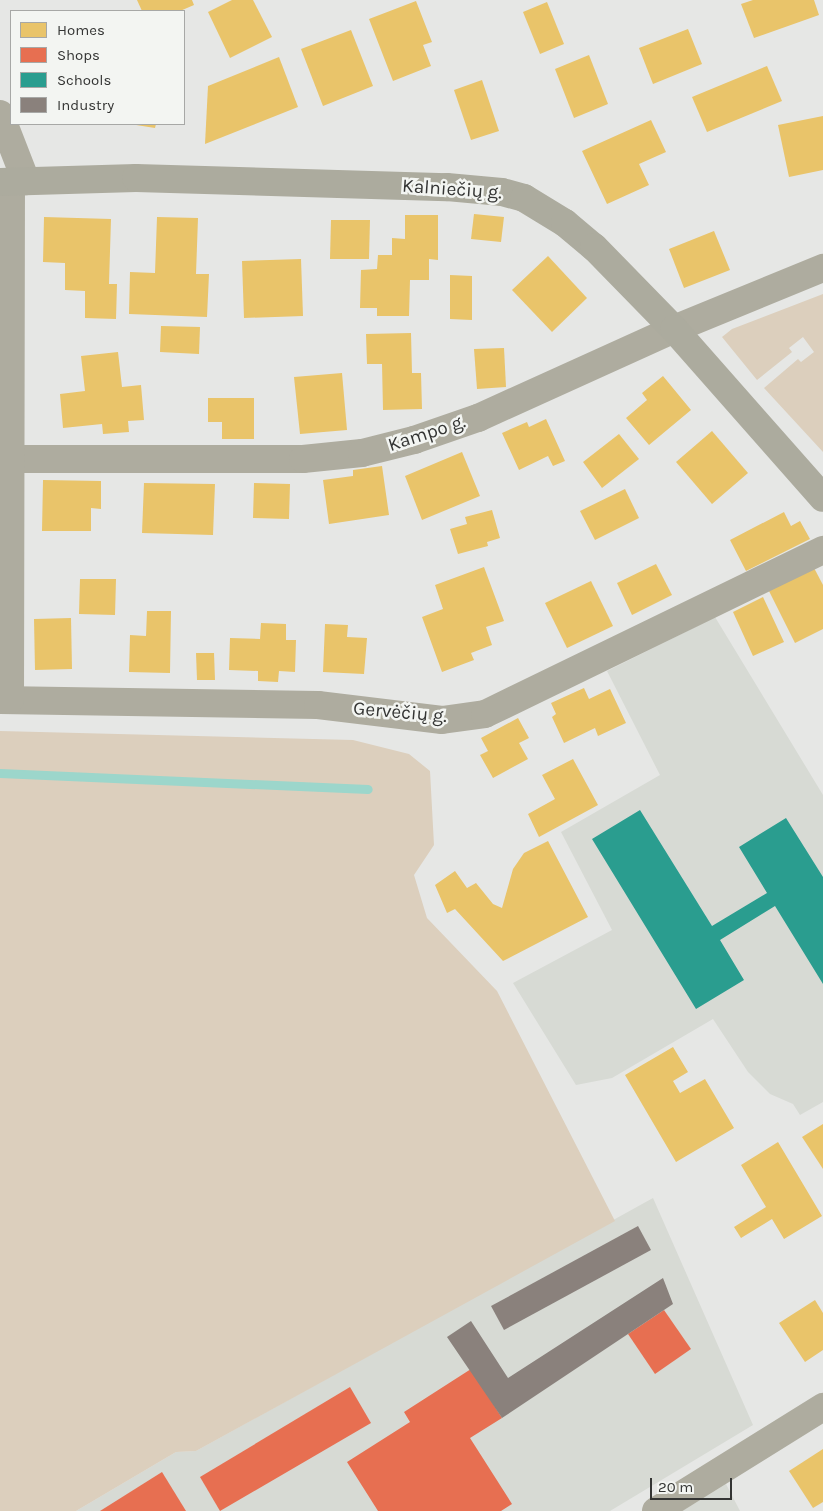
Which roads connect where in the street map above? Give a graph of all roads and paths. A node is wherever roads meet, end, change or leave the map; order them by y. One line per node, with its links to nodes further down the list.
1 (0, 114): 2 (street)
2 (12, 181): 4 (street, Kalniečių g.); 5 (street)
3 (823, 268): 4 (street, Kampo g.)
4 (674, 330): 5 (street, Kampo g.); 6 (street, Kalniečių g.)
5 (5, 459): 8 (street)
6 (823, 498)
7 (823, 550): 8 (street, Gervėčių g.)
8 (5, 700)
9 (823, 1407): 10 (street)
10 (656, 1511)

